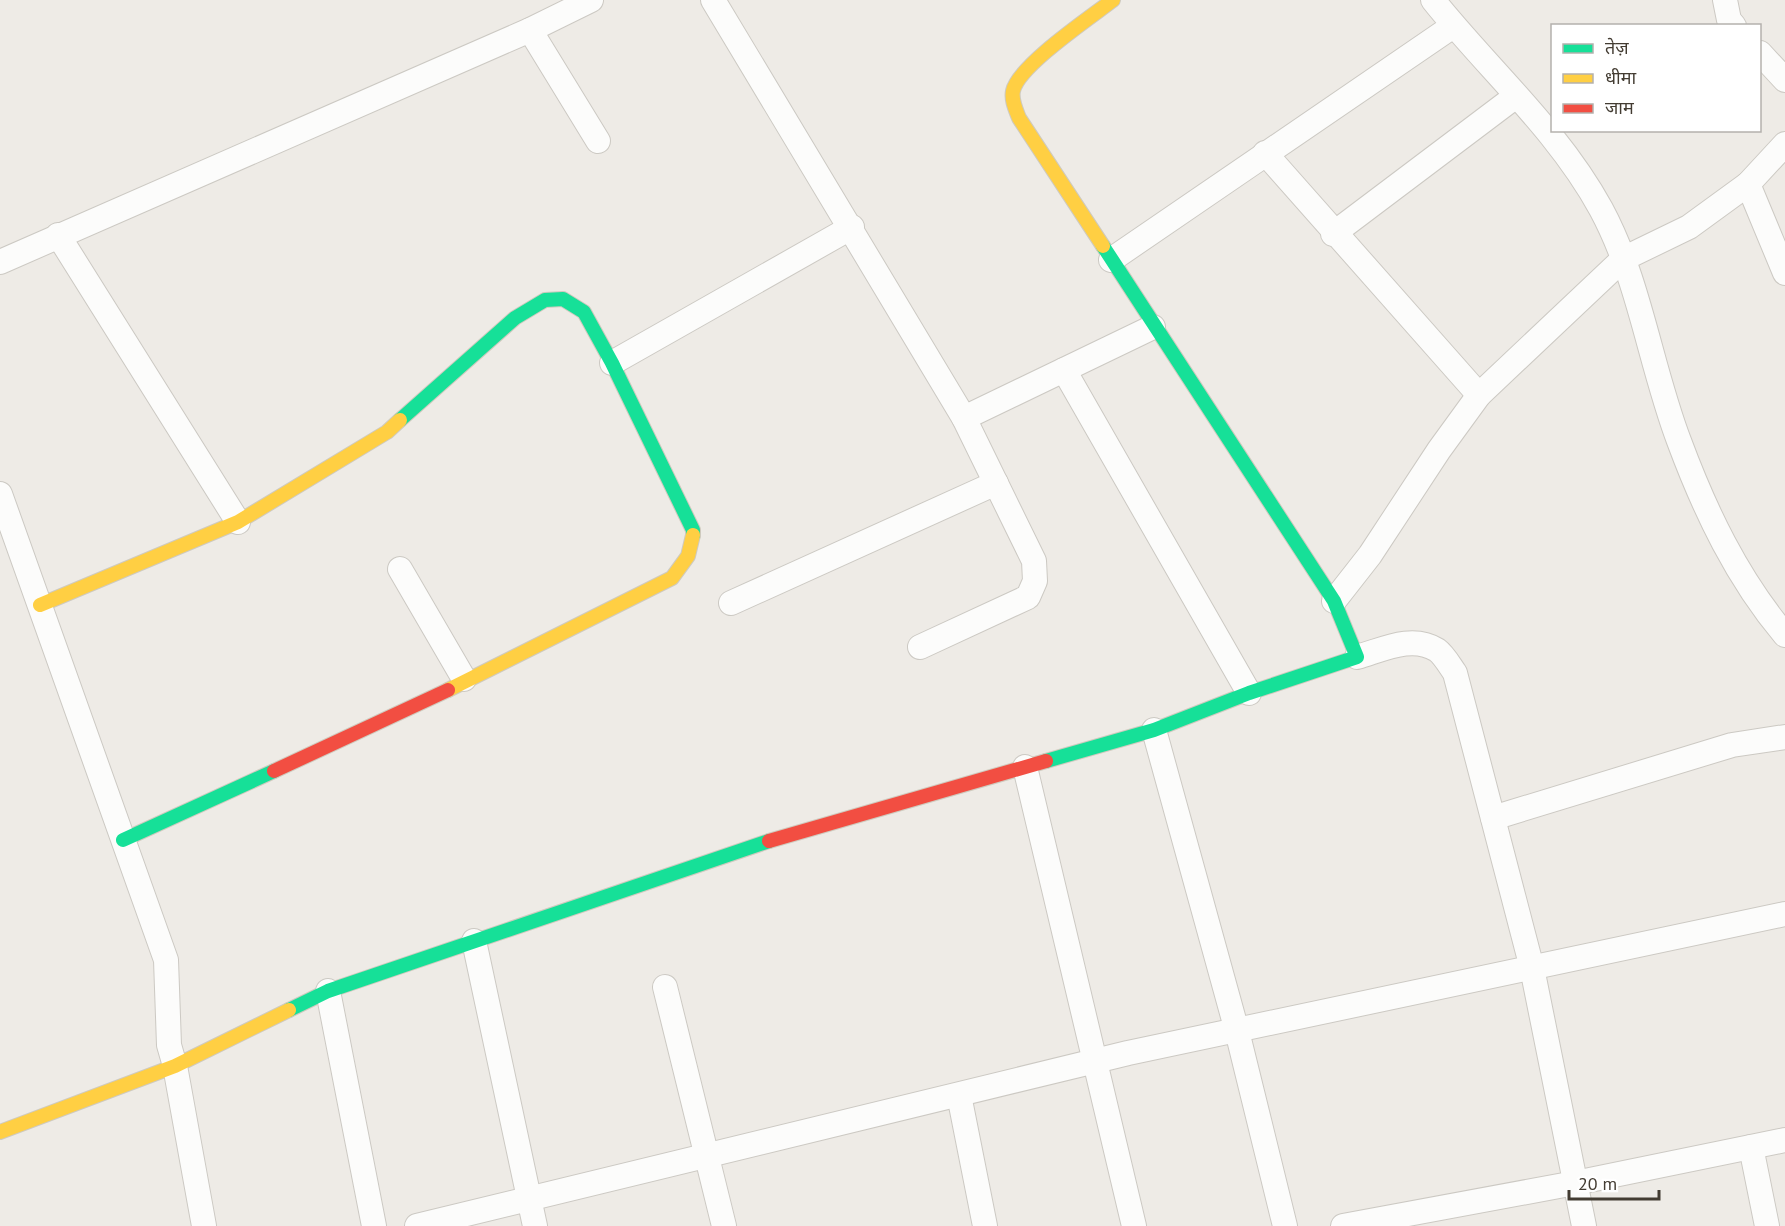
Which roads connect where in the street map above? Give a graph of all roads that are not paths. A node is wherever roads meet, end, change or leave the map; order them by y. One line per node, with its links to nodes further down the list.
1 (591, 0): 8 (street)
2 (713, 0): 16 (street)
3 (1113, 0): 20 (street)
4 (1433, 0): 7 (street)
5 (1725, 0): 6 (street)
6 (1732, 24)
7 (1453, 26): 11 (street); 14 (street)
8 (530, 30): 12 (street); 18 (street)
9 (1761, 53): 10 (street)
10 (1785, 80)
11 (1516, 96): 17 (street); 19 (street)
12 (598, 141)
13 (1785, 144): 15 (street)
14 (1265, 153): 17 (street); 20 (street)
15 (1748, 184): 19 (street); 22 (street)
16 (852, 227): 24 (street); 27 (street)
17 (1333, 234): 26 (street)
18 (58, 235): 21 (street); 30 (street)
19 (1623, 259): 26 (street); 35 (street)
20 (1112, 260): 23 (street)
21 (0, 262)
22 (1785, 273)
23 (1153, 327): 25 (street); 32 (street)
24 (612, 363): 30 (street); 38 (street)
25 (1064, 370): 27 (street); 39 (street)
26 (1479, 395): 32 (street)
27 (964, 418): 28 (street)
28 (996, 483): 33 (street); 36 (street)
29 (0, 494): 34 (street)
30 (238, 522): 34 (street)
31 (400, 569): 38 (street)
32 (1334, 602): 37 (street)
33 (731, 603)
34 (40, 605): 44 (street)
35 (1785, 635)
36 (920, 647)
37 (1357, 657): 39 (street); 43 (street)
38 (464, 680): 44 (street)
39 (1249, 693): 40 (street)
40 (1154, 730): 42 (street); 50 (street)
41 (1785, 737): 43 (street)
42 (1025, 767): 46 (street); 51 (street)
43 (1493, 818): 47 (street)
44 (123, 840): 52 (street)
45 (1785, 914): 47 (street)
46 (474, 941): 49 (street); 59 (street)
47 (1532, 968): 50 (street); 58 (street)
48 (665, 987): 57 (street)
49 (328, 991): 52 (street); 61 (street)
50 (1236, 1031): 51 (street); 67 (street)
51 (1096, 1062): 53 (street); 66 (street)
52 (175, 1066): 54 (street); 60 (street)
53 (958, 1095): 57 (street); 65 (street)
54 (0, 1132)
55 (1785, 1140): 56 (street)
56 (1750, 1147): 58 (street); 70 (street)
57 (709, 1157): 59 (street); 64 (street)
58 (1575, 1183): 68 (street); 69 (street)
59 (528, 1200): 62 (street); 63 (street)
60 (204, 1226)
61 (374, 1226)
62 (417, 1226)
63 (535, 1226)
64 (724, 1226)
65 (985, 1226)
66 (1134, 1226)
67 (1286, 1226)
68 (1343, 1226)
69 (1584, 1226)
70 (1767, 1226)

